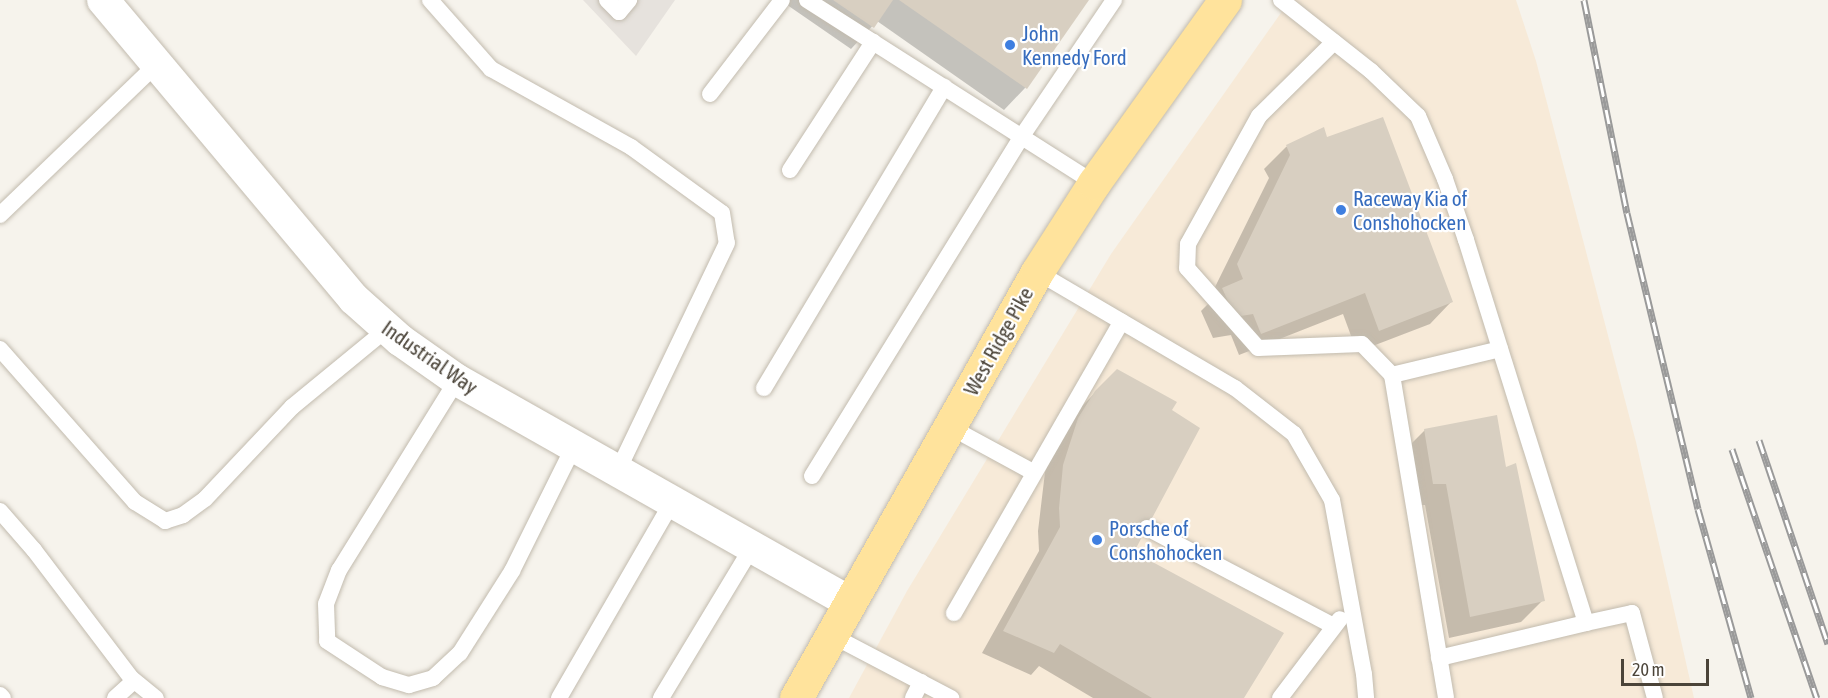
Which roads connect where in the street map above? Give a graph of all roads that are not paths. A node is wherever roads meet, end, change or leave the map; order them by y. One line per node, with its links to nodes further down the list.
1 (103, 0): 12 (street, Industrial Way)
2 (430, 0): 29 (lane)
3 (607, 0): 4 (lane)
4 (630, 0)
5 (782, 0): 14 (lane)
6 (807, 0): 10 (lane)
7 (1114, 0): 15 (lane)
8 (1226, 0): 17 (main road, West Ridge Pike)
9 (1281, 0): 11 (lane)
10 (873, 42): 13 (lane); 16 (lane)
11 (1334, 42): 23 (lane); 24 (lane)
12 (157, 64): 18 (lane); 21 (street, Industrial Way)
13 (944, 87): 15 (lane); 26 (lane)
14 (710, 94)
15 (1022, 136): 17 (lane); 31 (lane)
16 (790, 170)
17 (1094, 183): 19 (main road, West Ridge Pike)
18 (0, 215)
19 (1037, 272): 20 (lane); 27 (main road, West Ridge Pike)
20 (1121, 322): 30 (lane); 37 (lane)
21 (387, 328): 22 (lane); 25 (street, Industrial Way)
22 (0, 349)
23 (1500, 349): 24 (lane); 39 (lane)
24 (1392, 375): 42 (lane)
25 (457, 380): 28 (street, Industrial Way); 28 (lane)
26 (764, 388)
27 (950, 427): 30 (lane); 36 (main road, West Ridge Pike)
28 (574, 446): 29 (street, Industrial Way)
29 (618, 471): 32 (street, Industrial Way)
30 (1033, 472): 38 (lane)
31 (812, 476)
32 (672, 502): 35 (street, Industrial Way); 47 (lane)
33 (0, 512): 43 (lane)
34 (1146, 528): 40 (lane)
35 (752, 547): 36 (street, Industrial Way); 48 (lane)
36 (850, 602): 41 (main road, West Ridge Pike)
37 (1349, 606): 40 (lane); 53 (lane)
38 (954, 613)
39 (1587, 623): 42 (lane); 55 (lane)
40 (1335, 626): 52 (lane)
41 (831, 635): 44 (lane); 49 (main road, West Ridge Pike)
42 (1439, 658): 54 (lane)
43 (135, 681): 45 (lane); 46 (lane)
44 (921, 682): 50 (lane); 51 (lane)
45 (116, 698)
46 (156, 698)
47 (559, 698)
48 (661, 698)
49 (796, 698)
50 (913, 698)
51 (951, 698)
52 (1280, 698)
53 (1365, 698)
54 (1446, 698)
55 (1655, 698)

